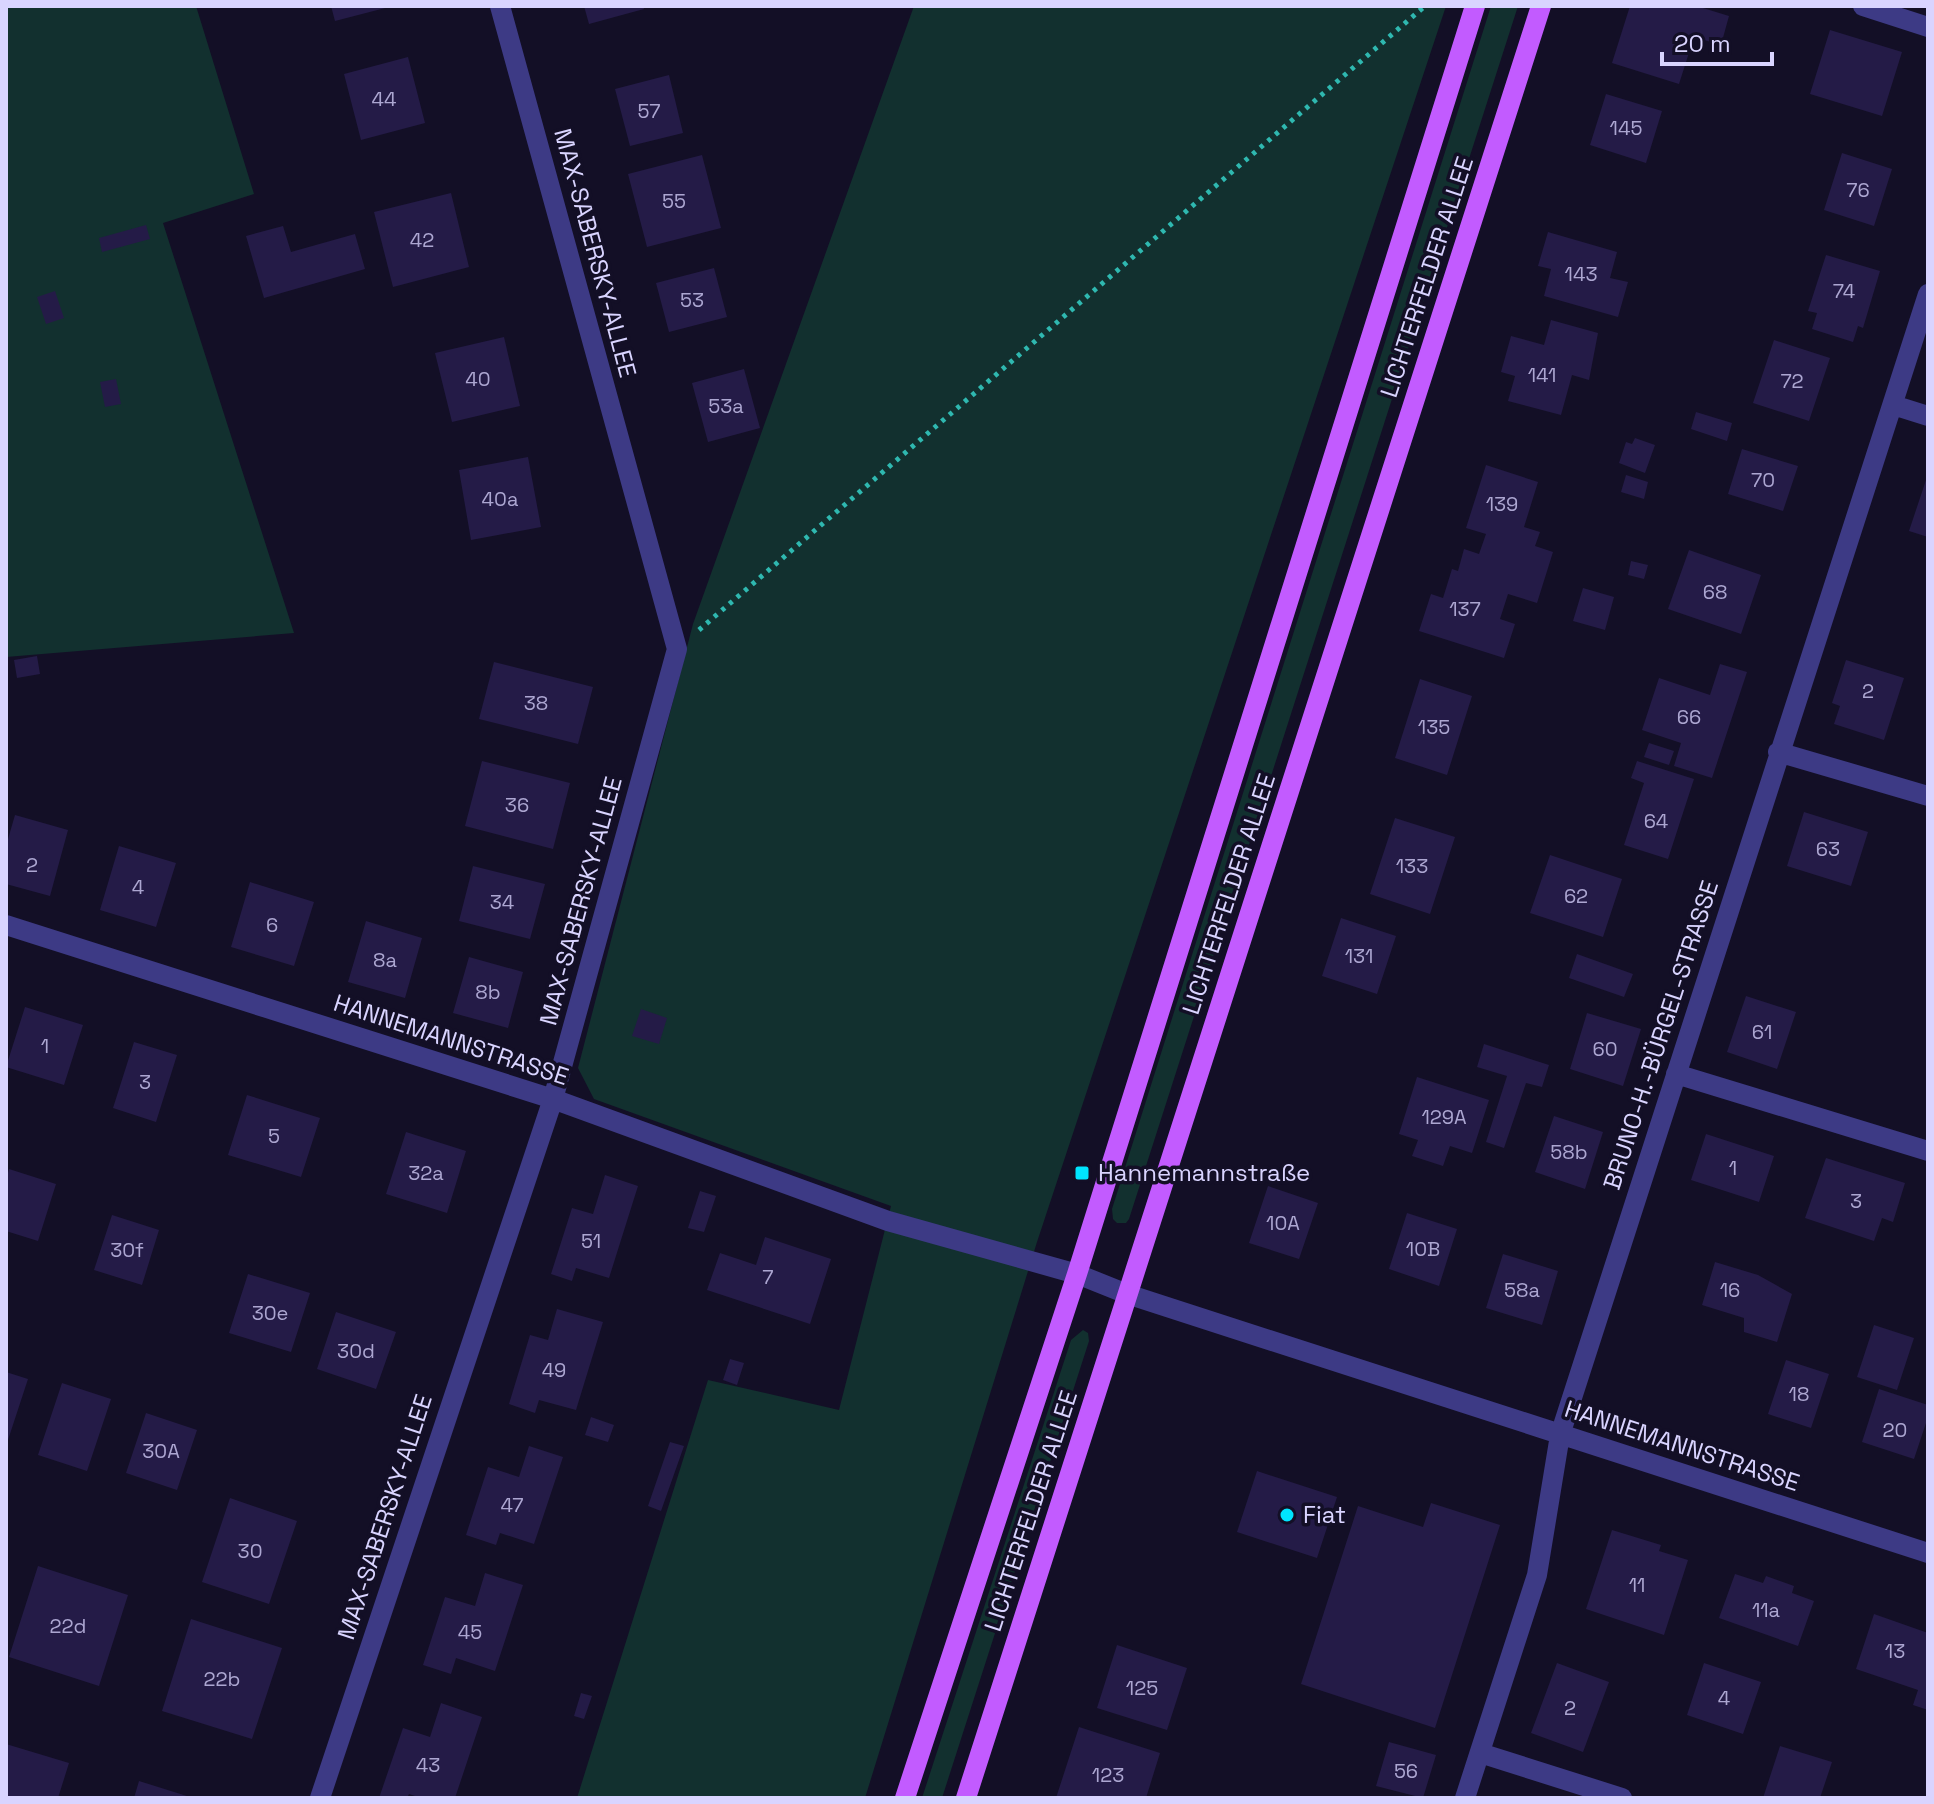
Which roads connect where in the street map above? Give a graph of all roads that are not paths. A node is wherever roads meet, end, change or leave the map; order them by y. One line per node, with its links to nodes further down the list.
1 (500, 6): 13 (street, MAX-SABERSKY-ALLEE)
2 (1475, 6): 15 (main road, LICHTERFELDER ALLEE)
3 (1541, 6): 16 (main road, LICHTERFELDER ALLEE)
4 (1863, 6): 5 (street)
5 (1928, 27)
6 (1928, 294): 7 (street, BRUNO-H.-BÜRGEL-STRASSE)
7 (1893, 405): 8 (street); 9 (street, BRUNO-H.-BÜRGEL-STRASSE)
8 (1928, 416)
9 (1778, 752): 10 (street); 12 (street, BRUNO-H.-BÜRGEL-STRASSE)
10 (1928, 796)
11 (6, 925): 13 (street, HANNEMANNSTRASSE)
12 (1676, 1074): 14 (street); 17 (street, BRUNO-H.-BÜRGEL-STRASSE)
13 (553, 1099): 15 (street, HANNEMANNSTRASSE); 20 (street, MAX-SABERSKY-ALLEE)
14 (1928, 1151)
15 (1077, 1274): 16 (street, HANNEMANNSTRASSE); 21 (main road, LICHTERFELDER ALLEE)
16 (1127, 1294): 17 (street, HANNEMANNSTRASSE); 22 (main road, LICHTERFELDER ALLEE)
17 (1560, 1435): 18 (street, HANNEMANNSTRASSE); 19 (street, BRUNO-H.-BÜRGEL-STRASSE)
18 (1928, 1553)
19 (1480, 1753): 23 (street, BRUNO-H.-BÜRGEL-STRASSE); 24 (street)
20 (320, 1798)
21 (905, 1798)
22 (966, 1798)
23 (1465, 1798)
24 (1622, 1798)

